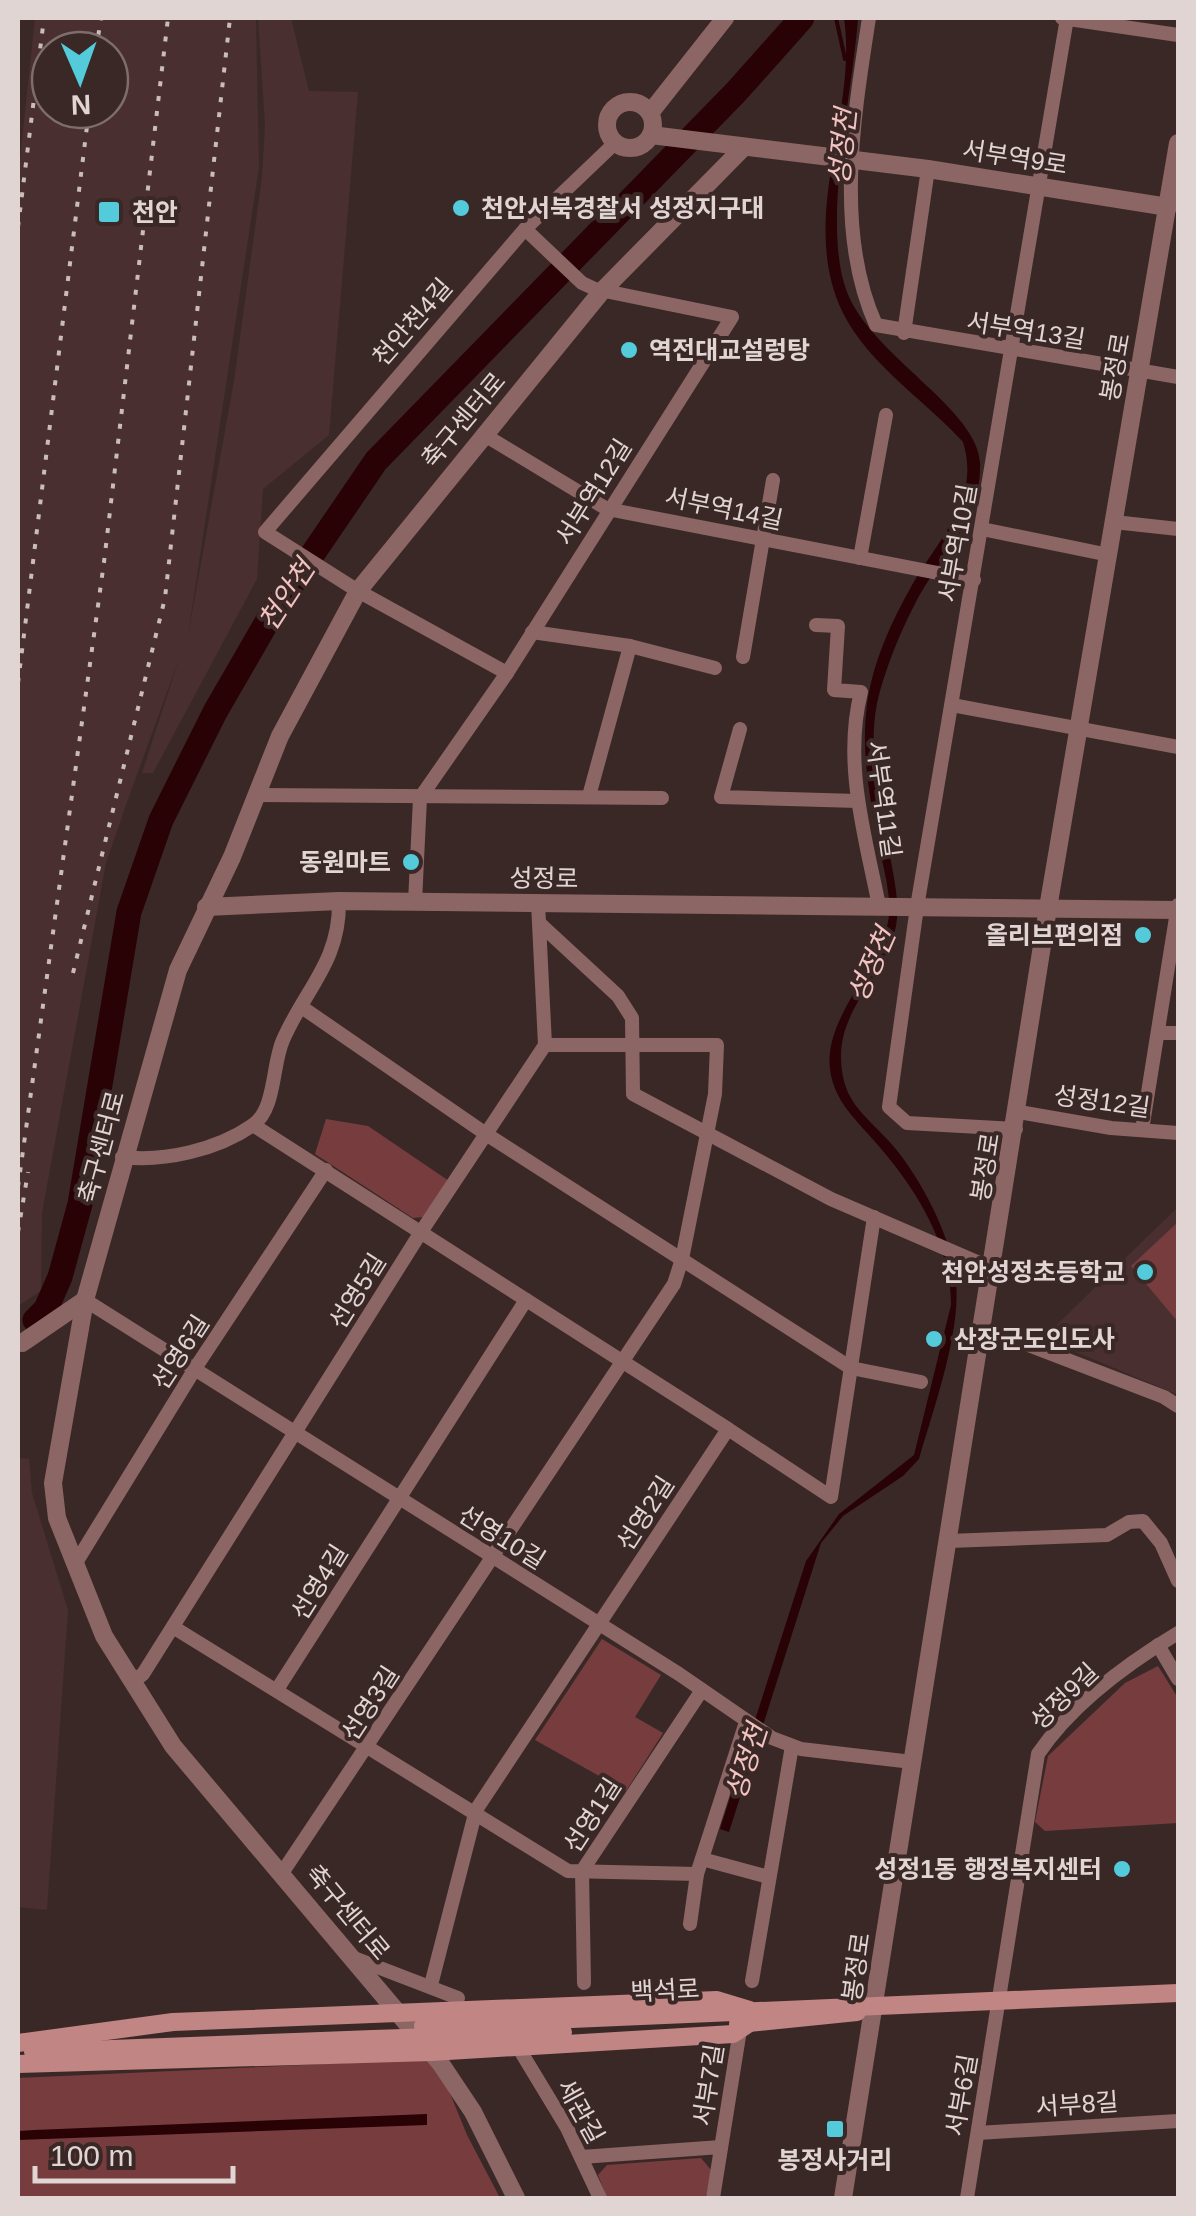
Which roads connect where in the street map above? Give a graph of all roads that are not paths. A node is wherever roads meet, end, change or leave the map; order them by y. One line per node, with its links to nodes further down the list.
1 (725, 18): 5 (street)
2 (869, 18): 10 (street)
3 (1065, 18): 4 (street); 12 (street, 서부역10길)
4 (1178, 36)
5 (650, 113): 6 (street); 7 (street)
6 (651, 135): 7 (street); 9 (street)
7 (615, 143): 14 (street, 천안천4길)
8 (1178, 143): 13 (street, 봉정로)
9 (739, 146): 10 (street, 서부역9로); 15 (street, 축구센터로)
10 (854, 160): 11 (street, 서부역9로); 16 (street)
11 (928, 170): 12 (street, 서부역9로); 16 (street)
12 (1041, 186): 13 (street, 서부역9로); 17 (street, 서부역10길)
13 (1173, 208): 18 (street, 봉정로)
14 (525, 229): 15 (street, 서부역12길); 31 (street, 천안천4길)
15 (602, 291): 21 (street, 축구센터로); 23 (street, 서부역12길)
16 (904, 332): 17 (street, 서부역13길)
17 (1013, 352): 18 (street, 서부역13길); 26 (street, 서부역10길)
18 (1140, 371): 19 (street, 서부역13길); 24 (street, 봉정로)
19 (1178, 377)
20 (886, 415): 29 (street)
21 (483, 434): 23 (street, 서부역14길); 31 (street, 축구센터로)
22 (774, 480): 27 (street)
23 (607, 509): 27 (street, 서부역14길); 33 (street, 서부역12길)
24 (1114, 522): 25 (street); 28 (street, 봉정로)
25 (1178, 529)
26 (982, 530): 28 (street); 30 (street, 서부역10길)
27 (763, 540): 29 (street, 서부역14길); 35 (street)
28 (1108, 555): 39 (street, 봉정로)
29 (860, 558): 30 (street, 서부역14길)
30 (974, 580): 38 (street, 서부역10길)
31 (358, 591): 37 (street); 42 (street, 축구센터로)
32 (816, 626): 46 (street, 서부역11길)
33 (532, 632): 34 (street); 37 (street, 서부역12길)
34 (630, 646): 36 (street); 44 (street)
35 (743, 657)
36 (715, 668)
37 (506, 673): 43 (street, 서부역12길)
38 (952, 705): 39 (street); 52 (street, 서부역10길)
39 (1079, 727): 41 (street); 53 (street, 봉정로)
40 (740, 729): 46 (street)
41 (1178, 747)
42 (256, 795): 43 (street); 51 (street, 축구센터로)
43 (421, 796): 44 (street); 48 (street)
44 (589, 796): 45 (street)
45 (662, 798)
46 (858, 801): 50 (street, 서부역11길)
47 (339, 901): 48 (street, 성정로); 51 (street, 성정로); 56 (street)
48 (415, 902): 49 (street, 성정로)
49 (538, 903): 50 (street, 성정로); 55 (street)
50 (880, 906): 52 (street, 성정로)
51 (206, 907): 67 (street, 축구센터로)
52 (913, 907): 53 (street); 61 (street, 성정12길)
53 (1048, 908): 54 (street); 61 (street, 봉정로)
54 (1178, 909): 57 (street)
55 (539, 923): 59 (street); 60 (street)
56 (303, 1008): 62 (street); 66 (street)
57 (1159, 1032): 58 (street); 63 (street)
58 (1178, 1033)
59 (545, 1045): 60 (street); 66 (street, 선영5길)
60 (634, 1047): 64 (street); 64 (street, 선영3길)
61 (1018, 1120): 63 (street, 성정12길); 72 (street, 봉정로)
62 (252, 1125): 67 (street); 68 (street)
63 (1142, 1130): 65 (street, 성정12길)
64 (706, 1132): 69 (street); 71 (street, 선영3길)
65 (1178, 1133)
66 (486, 1134): 70 (street, 선영5길); 71 (street)
67 (122, 1157): 73 (street, 축구센터로)
68 (326, 1170): 70 (street); 78 (street, 선영6길)
69 (874, 1218): 72 (street); 79 (street)
70 (422, 1232): 74 (street); 83 (street, 선영5길)
71 (682, 1259): 77 (street, 선영3길); 79 (street)
72 (993, 1269): 75 (street, 봉정로)
73 (84, 1300): 76 (street); 78 (street, 선영10길); 87 (street, 축구센터로)
74 (526, 1300): 77 (street); 84 (street, 선영4길)
75 (984, 1328): 81 (street); 85 (street, 봉정로)
76 (22, 1343)
77 (621, 1361): 82 (street); 86 (street, 선영3길)
78 (196, 1366): 83 (street, 선영10길); 87 (street, 선영6길)
79 (851, 1368): 80 (street); 82 (street)
80 (920, 1382)
81 (1178, 1406)
82 (728, 1429): 89 (street, 선영2길)
83 (294, 1433): 84 (street, 선영10길); 90 (street, 선영5길)
84 (397, 1500): 86 (street, 선영10길); 95 (street, 선영4길)
85 (948, 1541): 88 (street); 100 (street, 봉정로)
86 (493, 1556): 89 (street, 선영10길); 99 (street, 선영3길)
87 (76, 1561): 94 (street, 축구센터로)
88 (1178, 1581)
89 (598, 1626): 96 (street, 선영10길); 101 (street, 선영2길)
90 (174, 1627): 94 (street, 선영5길); 95 (street)
91 (1178, 1633): 92 (street, 성정9길)
92 (1158, 1645): 93 (street); 114 (street, 성정9길)
93 (1178, 1678)
94 (132, 1682): 104 (street, 축구센터로)
95 (278, 1688): 99 (street)
96 (702, 1690): 97 (street, 선영10길); 103 (street, 선영1길)
97 (746, 1722): 98 (street, 선영10길); 102 (street)
98 (792, 1746): 100 (street, 선영10길); 106 (street)
99 (368, 1747): 101 (street); 104 (street, 선영3길)
100 (912, 1762): 115 (street, 봉정로)
101 (476, 1810): 103 (street); 111 (street, 선영2길)
102 (702, 1858): 105 (street); 106 (street)
103 (582, 1871): 105 (street); 110 (street, 선영1길)
104 (282, 1873): 108 (street, 축구센터로)
105 (698, 1874): 107 (street)
106 (768, 1877): 109 (street)
107 (690, 1924)
108 (354, 1958): 111 (street); 116 (street, 축구센터로)
109 (752, 1981)
110 (584, 1982)
111 (431, 1985): 113 (street)
112 (1178, 1993): 114 (main road, 백석로)
113 (458, 1998)
114 (1000, 1999): 115 (main road, 백석로); 125 (street, 서부6길)
115 (876, 2006): 117 (main road, 백석로); 131 (street, 봉정로)
116 (401, 2012): 117 (main road); 119 (main road); 122 (street, 축구센터로)
117 (746, 2022): 118 (main road, 백석로, bridge); 120 (main road); 126 (street, 서부7길)
118 (371, 2034): 119 (main road); 121 (main road)
119 (18, 2043)
120 (518, 2047): 122 (main road); 127 (street, 세관길)
121 (18, 2052)
122 (431, 2052): 123 (main road); 128 (street, 축구센터로)
123 (18, 2064)
124 (1178, 2121): 125 (street, 서부8길)
125 (978, 2133): 132 (street, 서부6길)
126 (721, 2148): 127 (street, 서부7길); 130 (street, 서부7길)
127 (581, 2158): 129 (street, 세관길)
128 (516, 2198)
129 (600, 2198)
130 (713, 2198)
131 (842, 2198)
132 (967, 2198)

